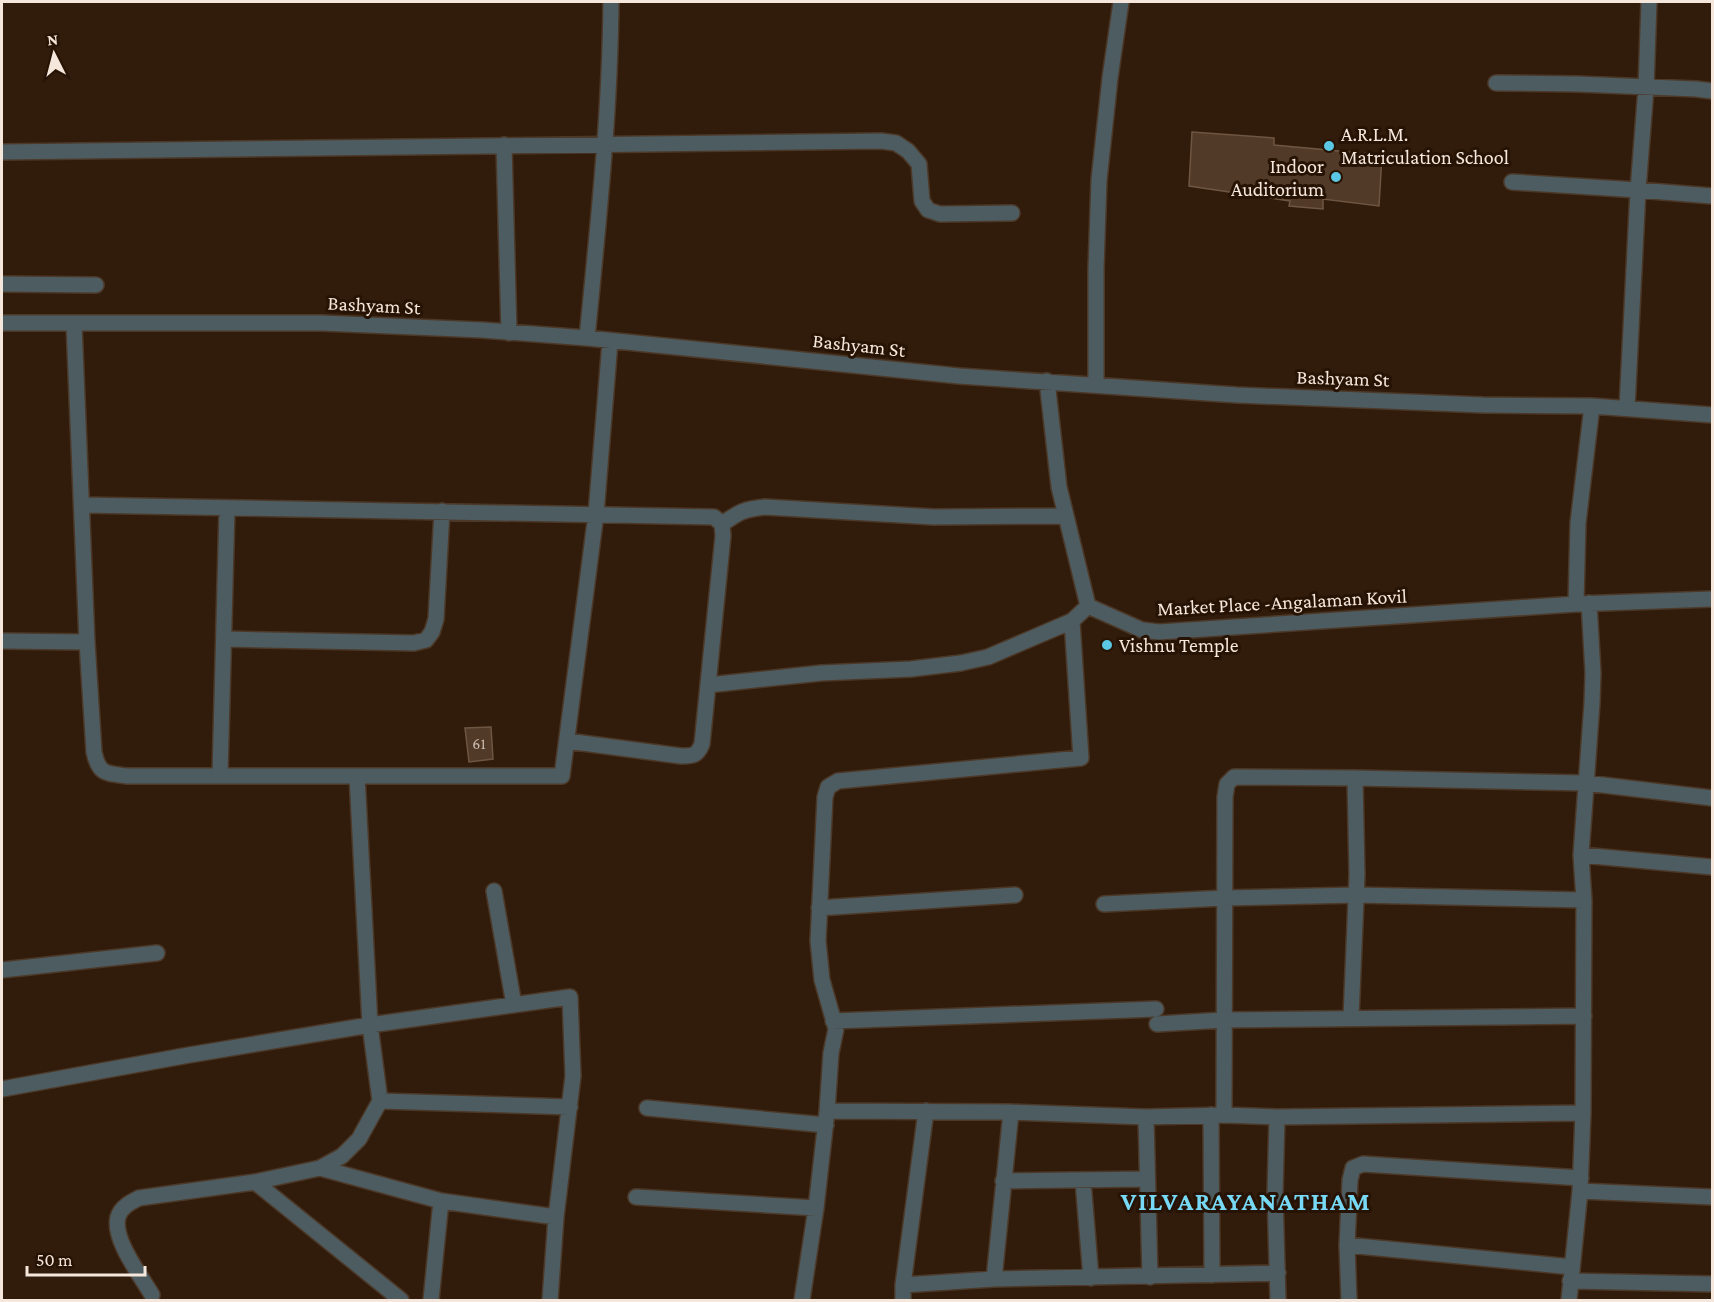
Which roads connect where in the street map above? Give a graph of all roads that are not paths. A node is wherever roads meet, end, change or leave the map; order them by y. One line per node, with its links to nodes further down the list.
1 (611, 2): 7 (street)
2 (1121, 2): 22 (street)
3 (1649, 2): 5 (street)
4 (1496, 83): 5 (street)
5 (1646, 88): 6 (street); 11 (street)
6 (1713, 91)
7 (606, 144): 8 (street); 13 (street); 19 (street)
8 (504, 145): 9 (street); 18 (street)
9 (2, 152)
10 (1512, 182): 11 (street)
11 (1638, 190): 12 (street); 24 (street)
12 (1713, 196)
13 (1011, 213)
14 (2, 284): 15 (street)
15 (96, 285)
16 (2, 322): 17 (street, Bashyam St)
17 (74, 324): 18 (street, Bashyam St); 26 (street)
18 (509, 333): 19 (street, Bashyam St)
19 (587, 338): 20 (street, Bashyam St)
20 (610, 342): 21 (street, Bashyam St); 29 (street)
21 (1047, 381): 22 (street, Bashyam St); 30 (street)
22 (1096, 385): 23 (street, Bashyam St)
23 (1592, 406): 24 (street, Bashyam St); 33 (street)
24 (1627, 408): 25 (street, Bashyam St)
25 (1713, 415)
26 (82, 505): 27 (street); 38 (street)
27 (227, 508): 28 (street); 36 (street)
28 (442, 512): 29 (street); 36 (street)
29 (596, 514): 31 (street); 40 (street)
30 (1065, 516): 31 (street); 34 (street)
31 (722, 524): 39 (street)
32 (1713, 599): 33 (street, Market Place -Angalaman Kovil)
33 (1582, 604): 34 (street, Market Place -Angalaman Kovil); 44 (street)
34 (1088, 606): 35 (street)
35 (1072, 621): 39 (street); 54 (street)
36 (224, 639): 41 (street)
37 (2, 641): 38 (street)
38 (87, 642): 41 (street)
39 (708, 685): 40 (street)
40 (567, 741): 42 (street)
41 (220, 776): 42 (street)
42 (357, 776): 62 (street)
43 (1356, 778): 44 (street); 50 (street); 51 (street)
44 (1586, 783): 45 (street); 46 (street)
45 (1713, 798)
46 (1581, 855): 47 (street); 52 (street)
47 (1713, 867)
48 (494, 891): 57 (street)
49 (1015, 895): 54 (street)
50 (1356, 895): 51 (street); 52 (street); 59 (street)
51 (1224, 898): 53 (street); 60 (street)
52 (1584, 900): 58 (street)
53 (1104, 904)
54 (819, 908): 61 (street)
55 (157, 953): 56 (street)
56 (2, 970)
57 (514, 1005): 62 (street); 65 (street)
58 (1584, 1016): 59 (street); 69 (street)
59 (1351, 1018): 60 (street)
60 (1224, 1020): 61 (street); 70 (street)
61 (832, 1021): 73 (street)
62 (370, 1025): 63 (street); 64 (street)
63 (2, 1089)
64 (380, 1101): 65 (street); 74 (street)
65 (570, 1107): 84 (street)
66 (647, 1108): 73 (street)
67 (926, 1111): 68 (street); 73 (street); 93 (street)
68 (1011, 1112): 71 (street); 76 (street)
69 (1583, 1113): 72 (street); 79 (street)
70 (1217, 1115): 71 (street); 72 (street); 88 (street)
71 (1146, 1117): 75 (street)
72 (1277, 1117): 86 (street)
73 (827, 1118): 83 (street)
74 (320, 1168): 78 (street); 82 (street)
75 (1147, 1179): 77 (street); 89 (street)
76 (1003, 1180): 77 (street); 91 (street)
77 (1083, 1180): 90 (street)
78 (255, 1182): 94 (street); 95 (street)
79 (1580, 1184): 81 (street); 85 (street); 87 (street)
80 (636, 1197): 83 (street)
81 (1713, 1197)
82 (441, 1201): 84 (street); 96 (street)
83 (816, 1208): 98 (street)
84 (556, 1217): 97 (street)
85 (1347, 1245): 87 (street); 101 (street)
86 (1278, 1273): 88 (street); 100 (street)
87 (1571, 1274): 92 (street); 102 (street)
88 (1212, 1275): 89 (street)
89 (1150, 1277): 90 (street)
90 (1091, 1278): 91 (street)
91 (994, 1280): 93 (street)
92 (1713, 1284)
93 (903, 1285): 99 (street)
94 (154, 1299)
95 (401, 1300)
96 (431, 1300)
97 (550, 1300)
98 (802, 1300)
99 (903, 1300)
100 (1278, 1300)
101 (1349, 1300)
102 (1569, 1300)

